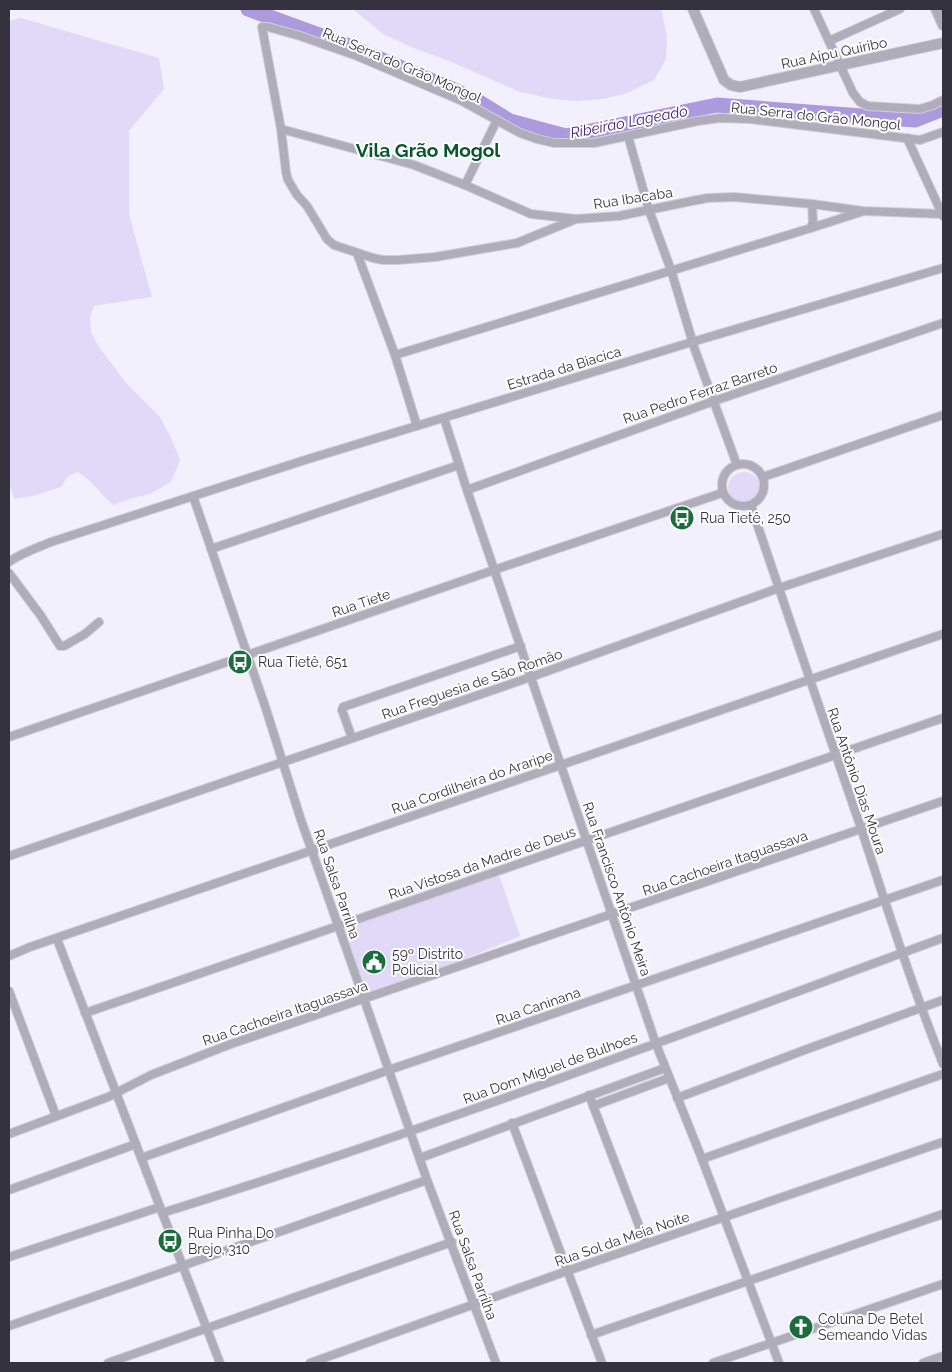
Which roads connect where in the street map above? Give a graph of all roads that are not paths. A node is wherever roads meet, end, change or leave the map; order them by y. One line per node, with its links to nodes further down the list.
1 (693, 9): 8 (street, Rua Aipu Quiribo)
2 (814, 9): 6 (street)
3 (900, 9): 6 (street)
4 (936, 9): 5 (street)
5 (943, 25)
6 (829, 41): 8 (street)
7 (943, 43): 8 (street, Rua Aipu Quiribo)
8 (840, 66): 9 (street)
9 (943, 100)
10 (497, 120): 11 (street, Rua Serra do Grão Mongol); 13 (street, Rua Serra do Grão Mongol); 15 (street)
11 (282, 129): 15 (street, Rua Ibacaba); 24 (street)
12 (943, 132): 14 (street, Rua Serra do Grão Mongol)
13 (628, 136): 14 (street, Rua Serra do Grão Mongol); 17 (street)
14 (907, 138): 19 (street)
15 (465, 185): 20 (street, Rua Ibacaba)
16 (812, 204): 17 (street, Rua Ibacaba); 18 (street, Rua Ibacaba); 22 (street)
17 (649, 210): 21 (street, Rua Ibacaba); 25 (street)
18 (863, 211): 19 (street, Rua Ibacaba); 22 (street)
19 (943, 215)
20 (549, 216): 21 (street, Rua Ibacaba); 23 (street)
21 (576, 219): 23 (street)
22 (811, 228): 25 (street)
23 (550, 231): 24 (street)
24 (357, 253): 29 (street)
25 (671, 270): 28 (street); 29 (street)
26 (943, 270): 28 (street, Estrada da Biacica)
27 (943, 323): 30 (street, Rua Pedro Ferraz Barreto)
28 (692, 342): 30 (street); 32 (street, Estrada da Biacica)
29 (394, 355): 33 (street)
30 (714, 401): 35 (street); 37 (street, Rua Pedro Ferraz Barreto)
31 (943, 415): 36 (street)
32 (444, 418): 33 (street, Estrada da Biacica); 34 (street, Rua Francisco Antônio Meira)
33 (417, 426): 39 (street, Estrada da Biacica)
34 (458, 465): 37 (street, Rua Francisco Antônio Meira); 42 (street)
35 (737, 465): 36 (street); 38 (street)
36 (763, 477): 40 (street)
37 (466, 490): 44 (street, Rua Francisco Antônio Meira)
38 (722, 492): 40 (street); 44 (street, Rua Tiete)
39 (193, 496): 42 (street, Rua Salsa Parrilha); 43 (street, Estrada da Biacica)
40 (750, 506): 46 (street, Rua Antônio Dias Moura)
41 (943, 534): 46 (street, Rua Freguesia de São Romão)
42 (211, 548): 50 (street, Rua Salsa Parrilha)
43 (9, 562)
44 (494, 570): 49 (street, Rua Francisco Antônio Meira); 50 (street, Rua Tiete)
45 (9, 573): 47 (street)
46 (779, 588): 51 (street, Rua Freguesia de São Romão); 52 (street, Rua Antônio Dias Moura)
47 (99, 622)
48 (943, 634): 52 (street, Rua Cordilheira do Araripe)
49 (521, 646): 51 (street, Rua Francisco Antônio Meira); 55 (street)
50 (248, 655): 54 (street, Rua Tiete); 57 (street, Rua Salsa Parrilha)
51 (532, 677): 55 (street, Rua Freguesia de São Romão); 58 (street, Rua Francisco Antônio Meira)
52 (810, 679): 56 (street, Rua Antônio Dias Moura); 58 (street, Rua Cordilheira do Araripe)
53 (943, 718): 56 (street, Rua Vistosa da Madre de Deus)
54 (9, 737)
55 (352, 738): 57 (street, Rua Freguesia de São Romão)
56 (835, 754): 60 (street, Rua Antônio Dias Moura); 61 (street, Rua Vistosa da Madre de Deus)
57 (283, 761): 62 (street, Rua Salsa Parrilha); 63 (street, Rua Freguesia de São Romão)
58 (561, 765): 61 (street, Rua Francisco Antônio Meira); 62 (street, Rua Cordilheira do Araripe)
59 (943, 801): 60 (street, Rua Cachoeira Itaguassava)
60 (861, 829): 65 (street, Rua Antônio Dias Moura); 66 (street, Rua Cachoeira Itaguassava)
61 (586, 840): 66 (street, Rua Francisco Antônio Meira); 67 (street, Rua Vistosa da Madre de Deus)
62 (312, 850): 67 (street, Rua Salsa Parrilha); 68 (street, Rua Cordilheira do Araripe)
63 (9, 856)
64 (943, 880): 65 (street, Rua Caninana)
65 (884, 900): 70 (street, Rua Antônio Dias Moura); 72 (street, Rua Caninana)
66 (612, 915): 72 (street, Rua Francisco Antônio Meira); 74 (street, Rua Cachoeira Itaguassava)
67 (339, 926): 74 (street, Rua Salsa Parrilha); 77 (street, Rua Vistosa da Madre de Deus)
68 (57, 938): 71 (street, Rua Cordilheira do Araripe); 77 (street)
69 (943, 938): 70 (street, Rua Dom Miguel de Bulhoes)
70 (902, 953): 76 (street, Rua Antônio Dias Moura); 78 (street, Rua Dom Miguel de Bulhoes)
71 (9, 956)
72 (637, 985): 78 (street, Rua Francisco Antônio Meira); 81 (street, Rua Caninana)
73 (9, 992): 88 (street)
74 (364, 999): 81 (street, Rua Salsa Parrilha); 84 (street, Rua Cachoeira Itaguassava)
75 (943, 1000): 76 (street)
76 (921, 1009): 79 (street, Rua Antônio Dias Moura); 86 (street)
77 (85, 1013): 84 (street)
78 (656, 1044): 80 (street, Rua Francisco Antônio Meira); 90 (street, Rua Dom Miguel de Bulhoes)
79 (943, 1064)
80 (665, 1068): 83 (street, Rua Francisco Antônio Meira); 85 (street)
81 (389, 1070): 90 (street, Rua Salsa Parrilha); 94 (street, Rua Caninana)
82 (943, 1074): 96 (street)
83 (669, 1078): 86 (street, Rua Francisco Antônio Meira); 87 (street)
84 (116, 1093): 88 (street, Rua Cachoeira Itaguassava); 93 (street)
85 (589, 1095): 87 (street); 89 (street)
86 (677, 1098): 96 (street, Rua Francisco Antônio Meira)
87 (593, 1106): 103 (street)
88 (56, 1116): 91 (street, Rua Cachoeira Itaguassava)
89 (512, 1123): 95 (street); 106 (street)
90 (410, 1131): 95 (street, Rua Salsa Parrilha); 99 (street, Rua Dom Miguel de Bulhoes)
91 (9, 1134)
92 (943, 1142): 101 (street, Rua Sol da Meia Noite)
93 (136, 1144): 94 (street); 98 (street)
94 (141, 1158): 99 (street)
95 (420, 1158): 97 (street, Rua Salsa Parrilha)
96 (702, 1159): 101 (street, Rua Francisco Antônio Meira)
97 (428, 1180): 102 (street, Rua Salsa Parrilha); 105 (street)
98 (9, 1190)
99 (161, 1210): 104 (street, Rua Dom Miguel de Bulhoes); 105 (street)
100 (943, 1214): 107 (street)
101 (724, 1218): 103 (street, Rua Sol da Meia Noite); 107 (street, Rua Francisco Antônio Meira)
102 (452, 1242): 109 (street, Rua Salsa Parrilha); 111 (street)
103 (646, 1244): 106 (street, Rua Sol da Meia Noite)
104 (9, 1257)
105 (182, 1266): 110 (street); 111 (street)
106 (567, 1271): 109 (street, Rua Sol da Meia Noite); 112 (street)
107 (748, 1281): 112 (street); 113 (street, Rua Francisco Antônio Meira)
108 (943, 1284): 113 (street)
109 (474, 1304): 118 (street, Rua Sol da Meia Noite); 119 (street, Rua Salsa Parrilha)
110 (9, 1326)
111 (207, 1329): 116 (street); 117 (street)
112 (591, 1335): 120 (street)
113 (771, 1343): 121 (street); 122 (street, Rua Francisco Antônio Meira)
114 (943, 1356): 115 (street)
115 (927, 1362)
116 (108, 1363)
117 (220, 1363)
118 (310, 1363)
119 (496, 1363)
120 (602, 1363)
121 (714, 1363)
122 (779, 1363)

